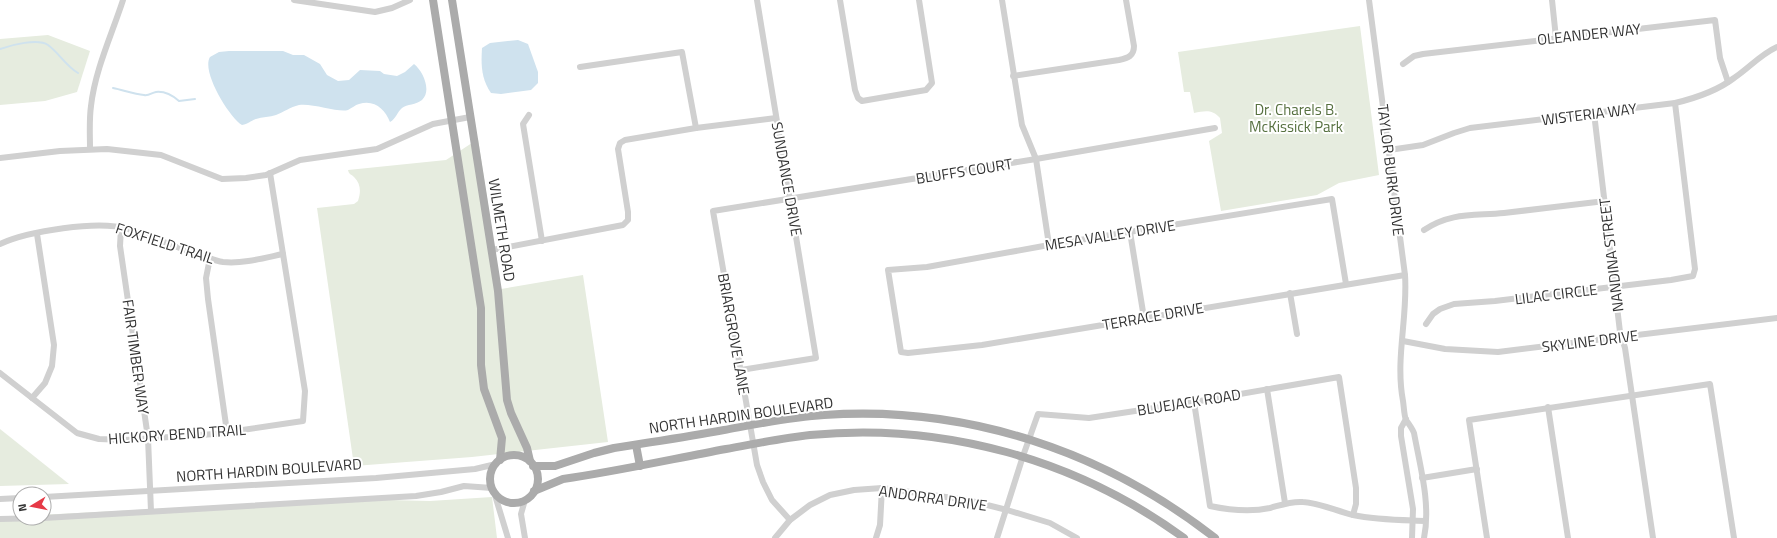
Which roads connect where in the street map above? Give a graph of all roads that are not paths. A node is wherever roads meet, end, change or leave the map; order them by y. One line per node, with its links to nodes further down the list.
1 (124, 0): 28 (street)
2 (294, 0): 13 (street)
3 (410, 0): 13 (street)
4 (433, 0): 25 (main road)
5 (452, 0): 23 (main road, WILMETH ROAD)
6 (756, 0): 24 (street, SUNDANCE DRIVE)
7 (840, 0): 8 (street)
8 (920, 0)
9 (1002, 0): 18 (street)
10 (1126, 0): 18 (street)
11 (1369, 0): 29 (street, TAYLOR BURK DRIVE)
12 (1552, 0): 14 (street)
13 (311, 1)
14 (1556, 38): 16 (street, OLEANDER WAY); 19 (street, OLEANDER WAY)
15 (1777, 47): 19 (street, WISTERIA WAY)
16 (1404, 64)
17 (580, 67): 26 (street)
18 (1013, 76): 31 (street)
19 (1728, 82): 20 (street, WISTERIA WAY)
20 (1675, 103): 21 (street, WISTERIA WAY); 48 (street, LILAC CIRCLE)
21 (1594, 113): 29 (street, WISTERIA WAY); 34 (street, NANDINA STREET)
22 (529, 115): 40 (street)
23 (470, 117): 25 (street); 43 (main road, WILMETH ROAD)
24 (776, 118): 26 (street); 33 (street, SUNDANCE DRIVE)
25 (452, 120): 32 (street); 72 (main road)
26 (696, 128): 40 (street)
27 (1215, 128): 31 (street, BLUFFS COURT)
28 (90, 149): 30 (street); 32 (street)
29 (1389, 150): 46 (street, TAYLOR BURK DRIVE)
30 (0, 158)
31 (1036, 160): 33 (street, BLUFFS COURT); 42 (street)
32 (270, 173): 44 (street)
33 (790, 199): 35 (street, BLUFFS COURT); 57 (street, SUNDANCE DRIVE)
34 (1605, 201): 37 (street); 48 (street, NANDINA STREET)
35 (713, 211): 57 (street, BRIARGROVE LANE)
36 (121, 228): 39 (street, FOXFIELD TRAIL); 45 (street, FOXFIELD TRAIL); 67 (street, FAIR TIMBER WAY)
37 (1424, 230)
38 (1130, 232): 42 (street, MESA VALLEY DRIVE); 47 (street, MESA VALLEY DRIVE); 50 (street)
39 (37, 234): 41 (street, FOXFIELD TRAIL); 61 (street)
40 (542, 241): 43 (street)
41 (0, 244)
42 (1050, 245): 56 (street, MESA VALLEY DRIVE)
43 (492, 250): 73 (main road, WILMETH ROAD)
44 (283, 254): 45 (street, FOXFIELD TRAIL); 66 (street, HICKORY BEND TRAIL)
45 (210, 258): 66 (street)
46 (1405, 275): 47 (street, TERRACE DRIVE); 55 (street, TAYLOR BURK DRIVE)
47 (1346, 284): 49 (street, TERRACE DRIVE)
48 (1615, 286): 52 (street, LILAC CIRCLE); 54 (street, NANDINA STREET)
49 (1290, 293): 50 (street, TERRACE DRIVE); 53 (street)
50 (1144, 318): 56 (street, TERRACE DRIVE)
51 (1777, 318): 54 (street, SKYLINE DRIVE)
52 (1426, 324)
53 (1297, 334)
54 (1622, 338): 55 (street, SKYLINE DRIVE); 60 (street, NANDINA STREET)
55 (1403, 341): 64 (street, TAYLOR BURK DRIVE)
56 (902, 352)
57 (741, 370): 65 (street, BRIARGROVE LANE)
58 (0, 372): 61 (street, HICKORY BEND TRAIL)
59 (1267, 389): 62 (street, BLUEJACK ROAD); 85 (street); 88 (street, BLUEJACK ROAD)
60 (1632, 395): 63 (street); 107 (street, NANDINA STREET); 108 (street)
61 (32, 398): 67 (street, HICKORY BEND TRAIL)
62 (1194, 402): 68 (street, BLUEJACK ROAD); 85 (street)
63 (1548, 407): 75 (street); 106 (street)
64 (1406, 420): 76 (street); 93 (street)
65 (750, 425): 68 (main road, NORTH HARDIN BOULEVARD); 69 (street, BRIARGROVE LANE); 70 (main road, NORTH HARDIN BOULEVARD)
66 (228, 432): 67 (street, HICKORY BEND TRAIL)
67 (148, 438): 80 (street, FAIR TIMBER WAY)
68 (1029, 439): 71 (street); 102 (main road, NORTH HARDIN BOULEVARD)
69 (753, 444): 71 (main road, NORTH HARDIN BOULEVARD); 74 (main road, NORTH HARDIN BOULEVARD); 92 (street, BRIARGROVE LANE)
70 (636, 445): 73 (main road, NORTH HARDIN BOULEVARD); 74 (main road)
71 (1023, 456): 86 (street); 101 (main road, NORTH HARDIN BOULEVARD)
72 (498, 462): 73 (main road); 78 (main road); 80 (street, NORTH HARDIN BOULEVARD)
73 (532, 464): 79 (main road)
74 (640, 466): 79 (main road, NORTH HARDIN BOULEVARD)
75 (1477, 469): 76 (street); 105 (street)
76 (1422, 478): 94 (street)
77 (882, 488): 86 (street, ANDORRA DRIVE); 92 (street, ANDORRA DRIVE); 98 (street)
78 (493, 490): 84 (main road); 87 (street); 95 (street)
79 (534, 491): 84 (main road)
80 (150, 492): 81 (street, NORTH HARDIN BOULEVARD); 87 (street, FAIR TIMBER WAY)
81 (52, 497)
82 (0, 498): 83 (street)
83 (12, 498)
84 (525, 500): 96 (street)
85 (1285, 503): 88 (street)
86 (1007, 510): 99 (street); 100 (street, ANDORRA DRIVE)
87 (151, 511): 89 (street)
88 (1353, 515): 93 (street)
89 (52, 517)
90 (0, 519): 91 (street)
91 (12, 519)
92 (790, 520): 97 (street, ANDORRA DRIVE)
93 (1413, 520): 94 (street); 103 (street)
94 (1426, 521): 104 (street)
95 (508, 538)
96 (524, 538)
97 (775, 538)
98 (876, 538)
99 (997, 538)
100 (1077, 538)
101 (1184, 538)
102 (1215, 538)
103 (1412, 538)
104 (1424, 538)
105 (1487, 538)
106 (1568, 538)
107 (1653, 538)
108 (1734, 538)

